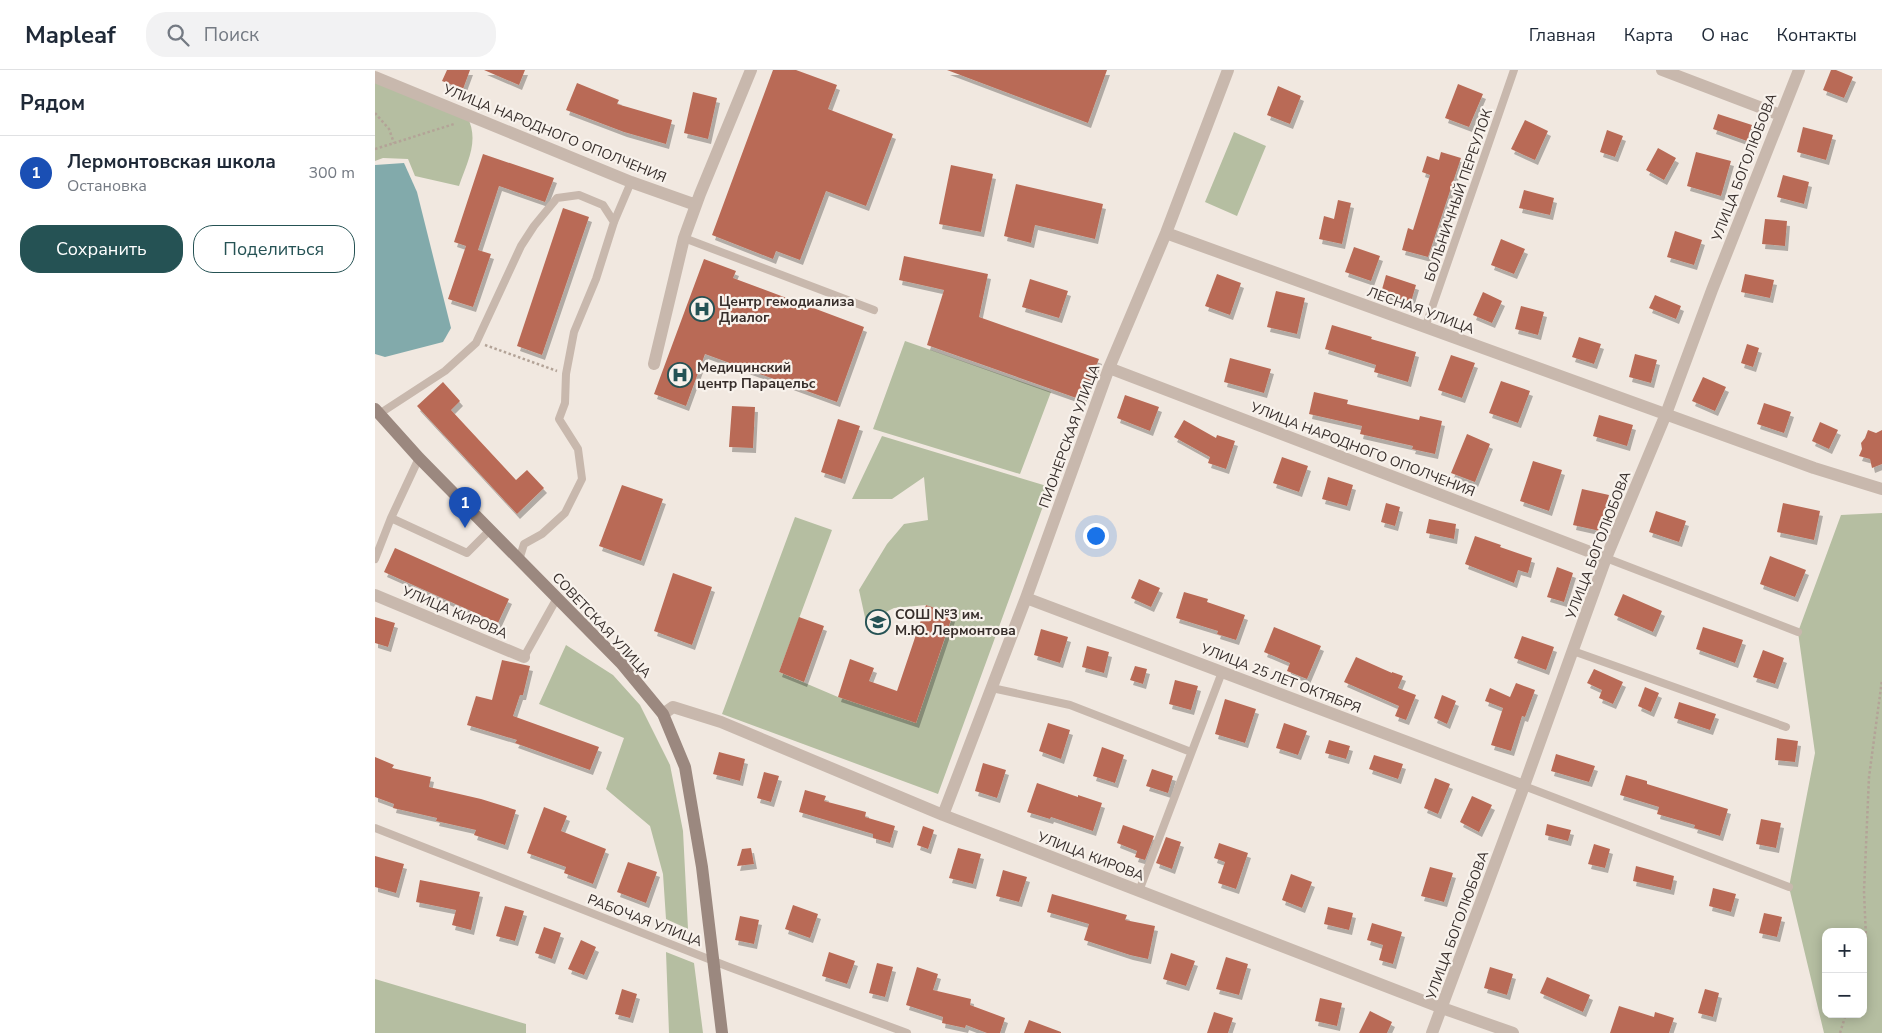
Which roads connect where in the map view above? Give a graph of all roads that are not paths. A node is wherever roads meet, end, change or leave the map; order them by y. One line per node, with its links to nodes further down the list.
1 (751, 70): 9 (street)
2 (1228, 70): 11 (street, ПИОНЕРСКАЯ УЛИЦА)
3 (1514, 70): 14 (lane, БОЛЬНИЧНЫЙ ПЕРЕУЛОК)
4 (1662, 70): 7 (street)
5 (1799, 70): 7 (street, УЛИЦА БОГОЛЮБОВА)
6 (375, 77): 8 (street, УЛИЦА НАРОДНОГО ОПОЛЧЕНИЯ)
7 (1780, 115): 18 (street, УЛИЦА БОГОЛЮБОВА)
8 (631, 182): 9 (street, УЛИЦА НАРОДНОГО ОПОЛЧЕНИЯ); 10 (lane)
9 (696, 205): 12 (street)
10 (614, 222): 17 (lane); 25 (lane)
11 (1166, 233): 14 (street, ЛЕСНАЯ УЛИЦА); 16 (street, ПИОНЕРСКАЯ УЛИЦА)
12 (684, 238): 13 (lane); 15 (street)
13 (874, 310)
14 (1425, 328): 18 (street, ЛЕСНАЯ УЛИЦА)
15 (654, 364)
16 (1109, 368): 23 (street, УЛИЦА НАРОДНОГО ОПОЛЧЕНИЯ); 28 (street, ПИОНЕРСКАЯ УЛИЦА)
17 (377, 412): 19 (main road, СОВЕТСКАЯ УЛИЦА)
18 (1666, 414): 20 (street, ЛЕСНАЯ УЛИЦА); 23 (street, УЛИЦА БОГОЛЮБОВА)
19 (419, 458): 21 (lane); 22 (main road, СОВЕТСКАЯ УЛИЦА)
20 (1882, 490)
21 (391, 518): 22 (lane); 24 (lane)
22 (490, 530): 25 (main road, СОВЕТСКАЯ УЛИЦА)
23 (1607, 558): 29 (lane); 30 (street, УЛИЦА БОГОЛЮБОВА)
24 (375, 559)
25 (519, 560): 27 (main road, СОВЕТСКАЯ УЛИЦА)
26 (375, 595): 31 (street, УЛИЦА КИРОВА)
27 (557, 598): 31 (lane); 34 (main road, СОВЕТСКАЯ УЛИЦА)
28 (1026, 598): 32 (street, УЛИЦА 25 ЛЕТ ОКТЯБРЯ); 33 (street, ПИОНЕРСКАЯ УЛИЦА)
29 (1797, 632)
30 (1573, 651): 35 (lane); 37 (street, УЛИЦА БОГОЛЮБОВА)
31 (524, 657)
32 (1222, 672): 36 (lane); 37 (street, УЛИЦА 25 ЛЕТ ОКТЯБРЯ)
33 (992, 688): 36 (lane); 38 (street, ПИОНЕРСКАЯ УЛИЦА)
34 (663, 714): 38 (street, УЛИЦА КИРОВА); 42 (main road, СОВЕТСКАЯ УЛИЦА)
35 (1786, 727)
36 (1191, 752): 41 (lane)
37 (1525, 786): 40 (lane); 43 (street, УЛИЦА БОГОЛЮБОВА)
38 (943, 815): 41 (street, УЛИЦА КИРОВА)
39 (375, 828): 42 (lane, РАБОЧАЯ УЛИЦА)
40 (1789, 887)
41 (1139, 891): 43 (street, УЛИЦА КИРОВА)
42 (713, 959): 44 (main road, СОВЕТСКАЯ УЛИЦА); 45 (lane, РАБОЧАЯ УЛИЦА)
43 (1442, 1008): 46 (street, УЛИЦА БОГОЛЮБОВА); 47 (street, УЛИЦА КИРОВА)
44 (722, 1033)
45 (907, 1033)
46 (1432, 1033)
47 (1513, 1033)

